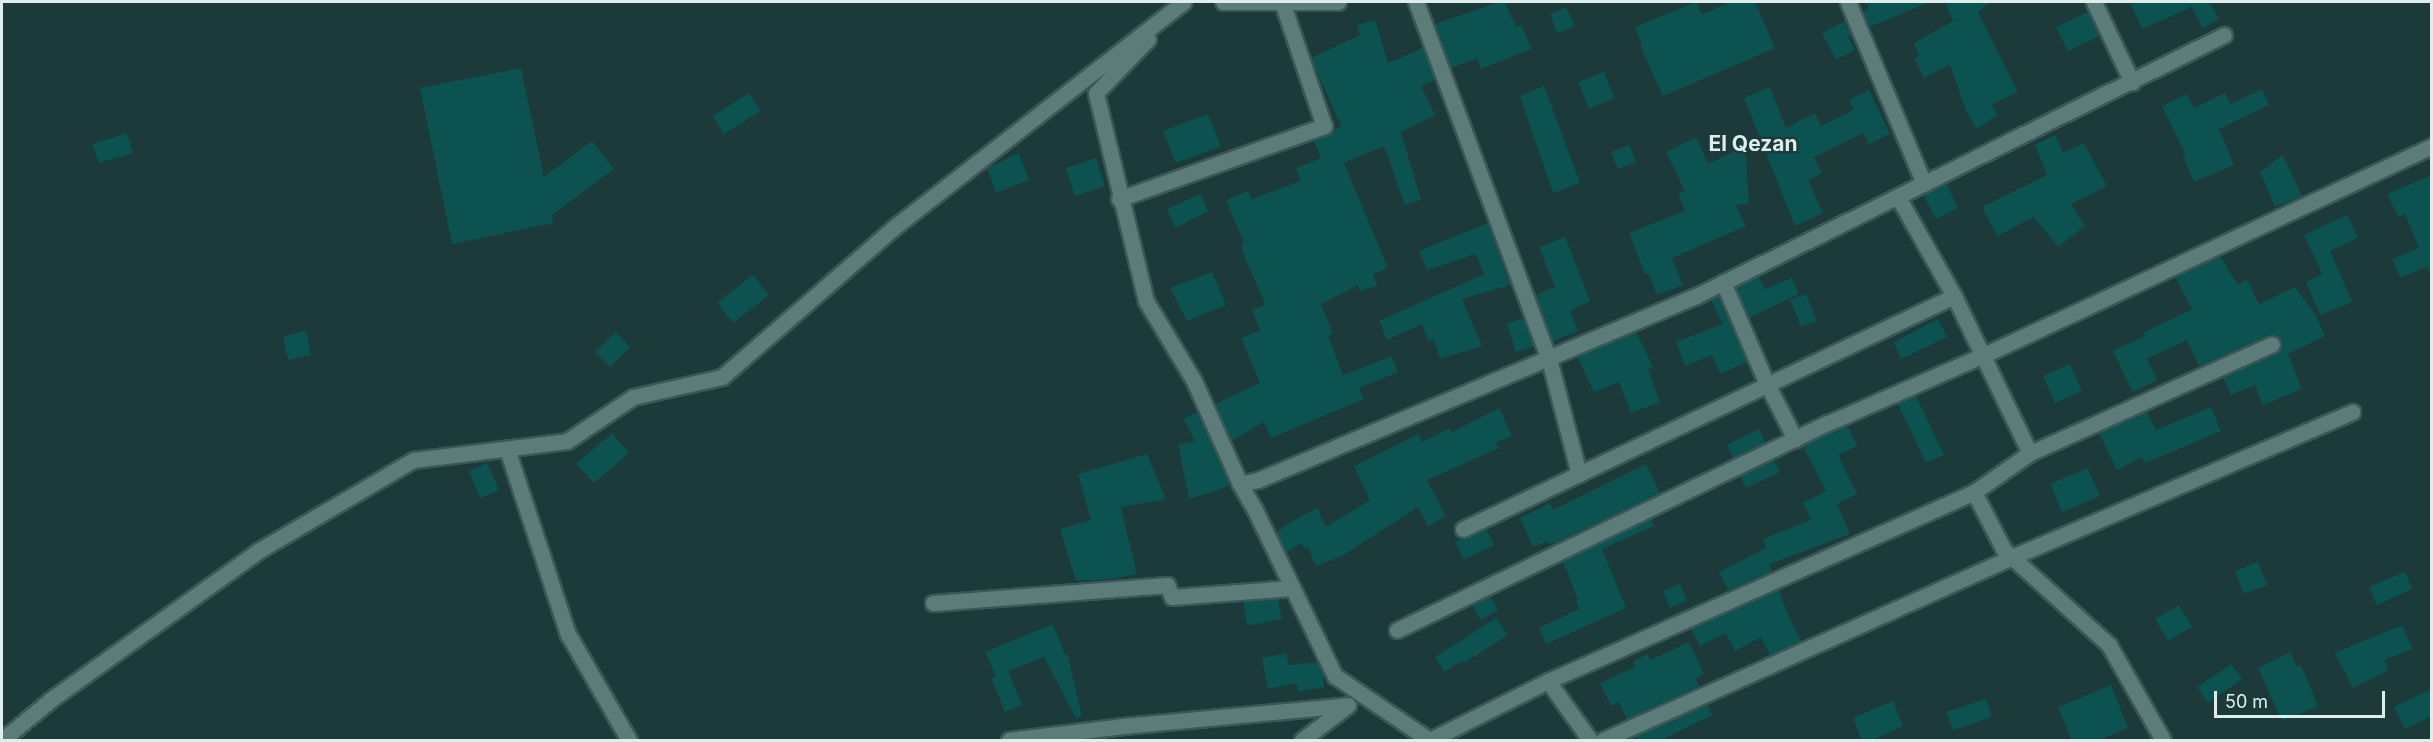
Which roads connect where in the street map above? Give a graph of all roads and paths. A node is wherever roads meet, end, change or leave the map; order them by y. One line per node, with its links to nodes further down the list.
1 (1183, 2): 13 (street); 22 (street)
2 (1223, 2): 3 (street)
3 (1282, 2): 4 (street); 13 (street)
4 (1338, 2)
5 (1416, 2): 18 (street)
6 (1848, 2): 11 (street)
7 (2094, 2): 9 (street)
8 (2224, 35): 9 (street)
9 (2132, 82): 11 (street)
10 (2432, 146): 17 (street)
11 (1924, 184): 12 (street)
12 (1898, 197): 14 (street); 15 (street)
13 (1119, 199): 25 (street)
14 (1723, 282): 18 (street); 19 (street)
15 (1954, 296): 17 (street); 19 (street)
16 (2272, 344): 23 (street)
17 (1984, 355): 21 (street); 23 (street)
18 (1549, 359): 24 (street); 25 (street)
19 (1767, 384): 21 (street); 24 (street)
20 (2352, 412): 28 (street)
21 (1795, 440): 31 (street)
22 (507, 449): 35 (street); 36 (street)
23 (2030, 453): 26 (street)
24 (1579, 474): 27 (street)
25 (1240, 484): 29 (street)
26 (1974, 492): 28 (street); 32 (street)
27 (1463, 529)
28 (2012, 557): 41 (street); 42 (street)
29 (1293, 588): 30 (street); 33 (street)
30 (933, 603)
31 (1397, 630)
32 (1548, 681): 39 (street); 40 (street)
33 (1362, 694): 34 (street); 39 (street)
34 (1348, 705): 37 (street); 38 (street)
35 (2, 740)
36 (629, 741)
37 (1009, 741)
38 (1302, 741)
39 (1430, 741)
40 (1590, 741)
41 (1603, 741)
42 (2163, 741)

